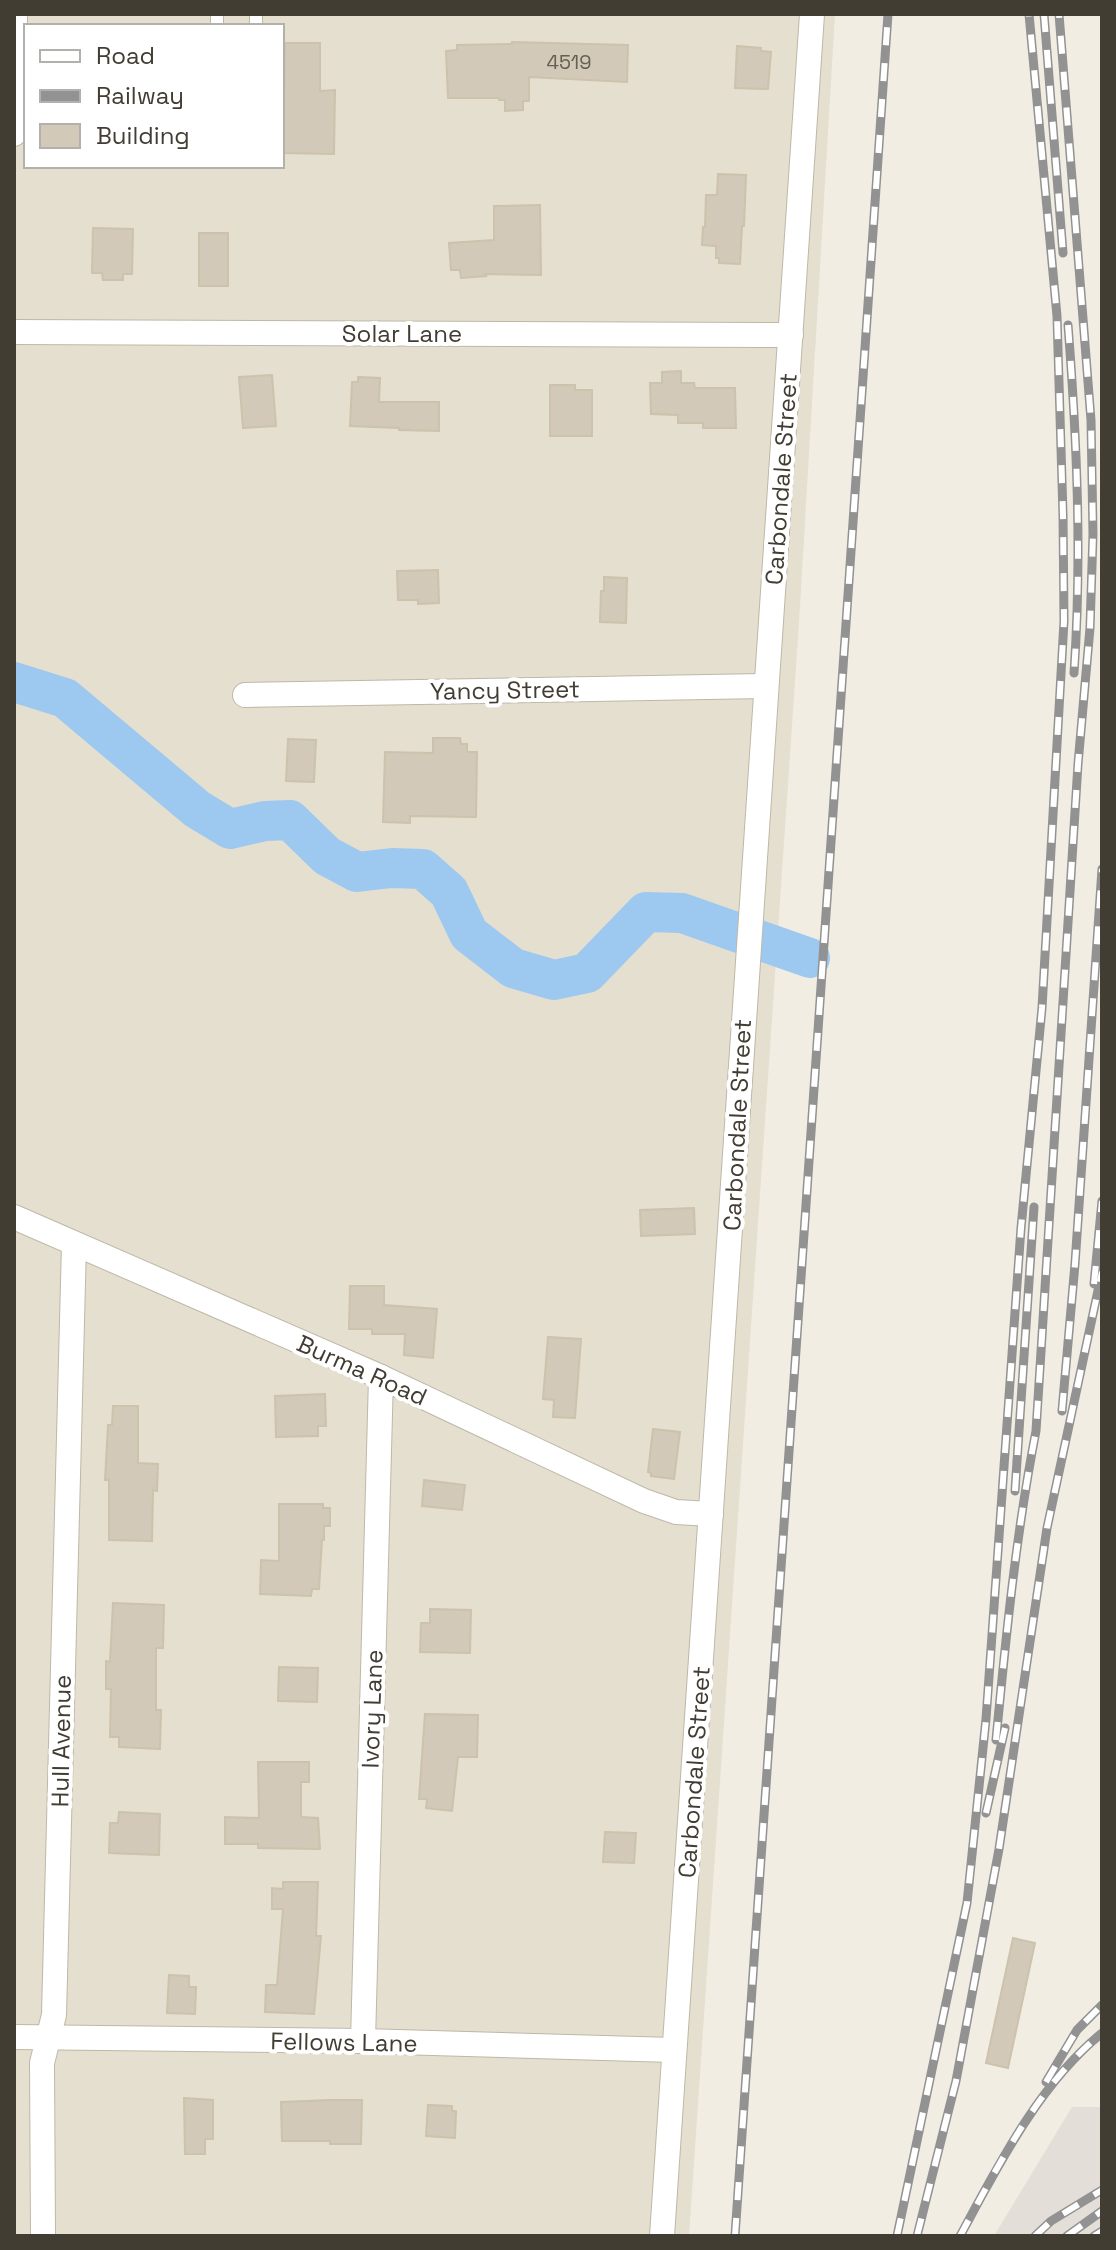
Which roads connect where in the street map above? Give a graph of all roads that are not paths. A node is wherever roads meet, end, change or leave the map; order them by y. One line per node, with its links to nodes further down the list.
1 (15, 14): 3 (street)
2 (812, 14): 5 (street, Carbondale Street)
3 (14, 134)
4 (14, 332): 5 (street, Solar Lane)
5 (791, 335): 6 (street, Carbondale Street)
6 (765, 686): 7 (street, Yancy Street); 11 (street, Carbondale Street)
7 (245, 695)
8 (14, 1217): 9 (street, Burma Road)
9 (74, 1244): 10 (street, Burma Road); 13 (street, Hull Avenue)
10 (381, 1377): 11 (street, Burma Road); 14 (street, Ivory Lane)
11 (711, 1514): 15 (street, Carbondale Street)
12 (14, 2037): 13 (street, Fellows Lane)
13 (49, 2037): 14 (street, Fellows Lane); 16 (street, Hull Avenue)
14 (363, 2041): 15 (street, Fellows Lane)
15 (673, 2050): 17 (street, Carbondale Street)
16 (43, 2236)
17 (662, 2236)

